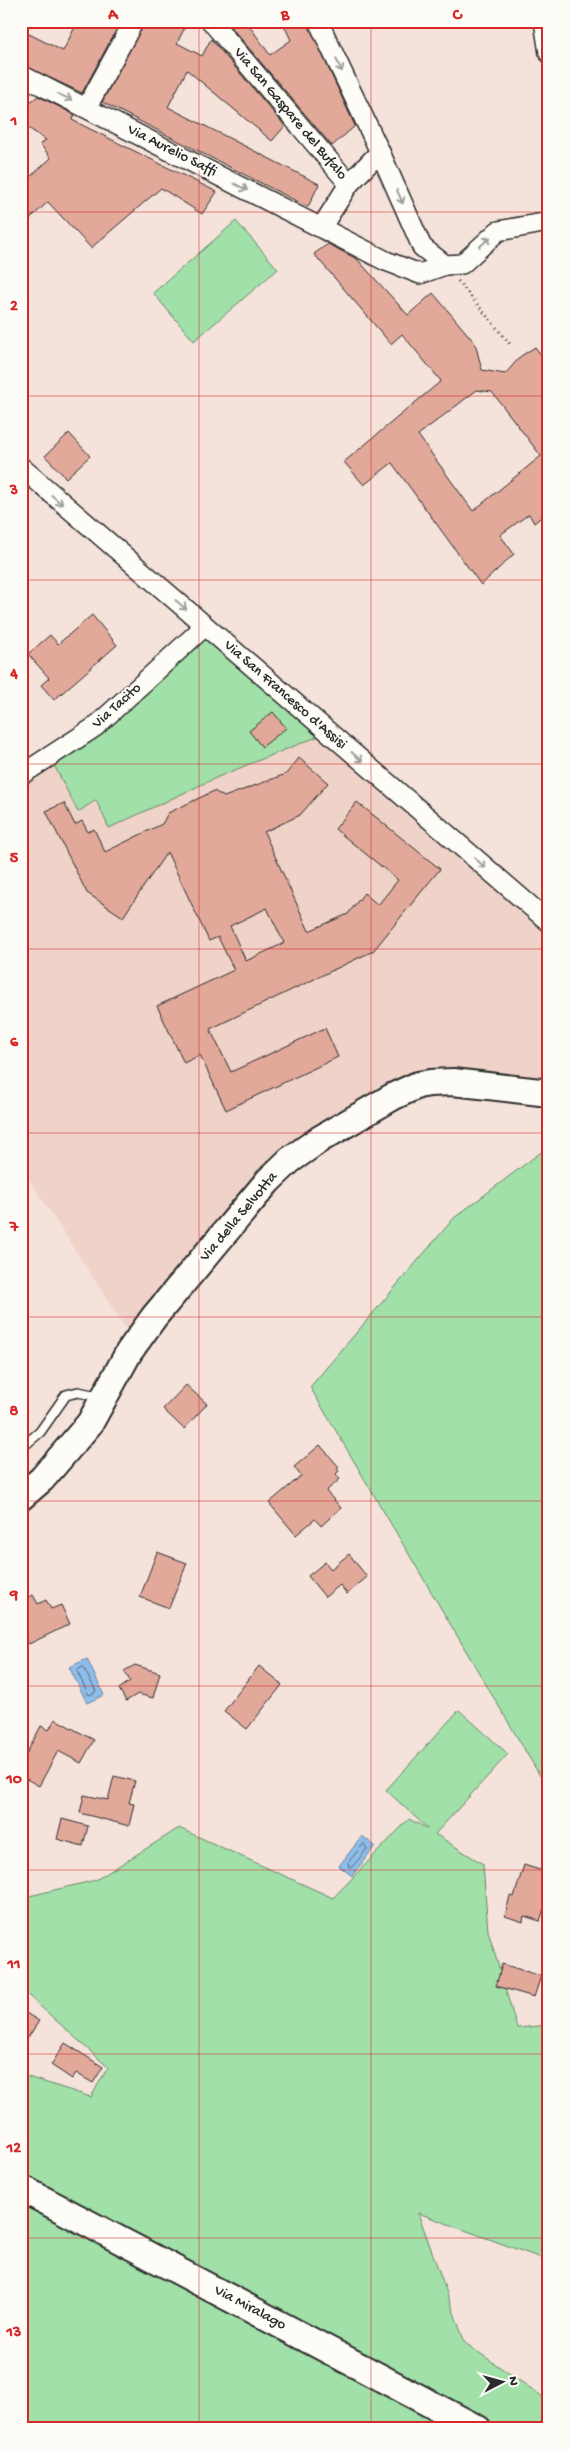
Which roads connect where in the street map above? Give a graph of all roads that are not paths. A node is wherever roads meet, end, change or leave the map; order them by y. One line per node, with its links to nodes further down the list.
1 (134, 21): 7 (street)
2 (211, 21): 9 (street, Via San Gaspare del Bufalo)
3 (318, 21): 8 (street, one-way to 8)
4 (544, 21): 5 (street)
5 (549, 53)
6 (25, 83): 7 (street, Via Aurelio Saffi, one-way to 7)
7 (87, 107): 11 (street, Via Aurelio Saffi, one-way to 11)
8 (380, 152): 9 (street); 12 (street, one-way to 12)
9 (349, 184): 11 (street)
10 (549, 222): 12 (street, Via Aurelio Saffi, one-way to 10)
11 (321, 228): 12 (street, Via Aurelio Saffi)
12 (445, 265)
13 (21, 467): 14 (street, Via San Francesco d'Assisi, one-way to 14)
14 (205, 626): 15 (street, Via Tacito); 16 (street, Via San Francesco d'Assisi, one-way to 16)
15 (21, 775)
16 (549, 922)
17 (549, 1093): 18 (street, Via della Selvotta)
18 (105, 1397): 19 (lane); 20 (street, Via della Selvotta)
19 (21, 1448)
20 (21, 1497)
21 (21, 2188): 22 (street, Via Miralago)
22 (478, 2429)

